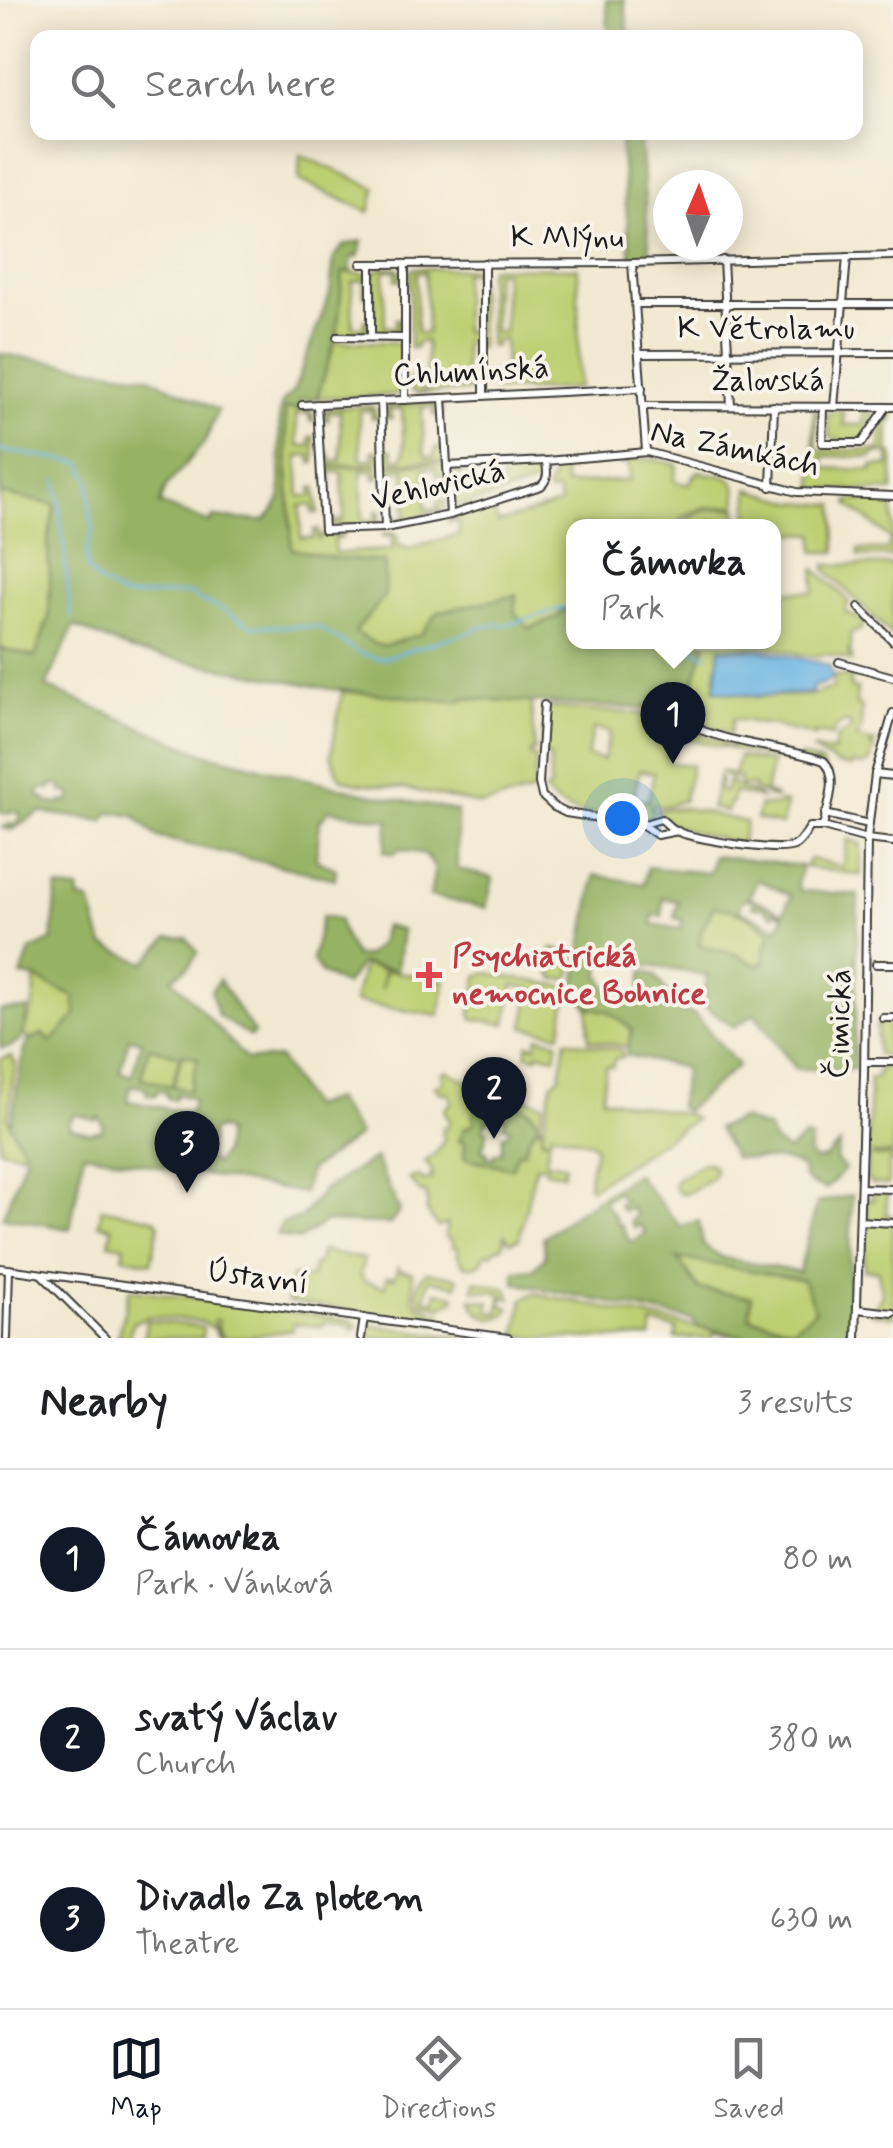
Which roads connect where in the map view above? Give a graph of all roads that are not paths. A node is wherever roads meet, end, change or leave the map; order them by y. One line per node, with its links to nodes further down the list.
1 (893, 256): 2 (street, K Mlýnu)
2 (847, 258): 4 (street, K Mlýnu); 12 (street)
3 (723, 260): 5 (street, K Mlýnu); 11 (street)
4 (743, 260)
5 (632, 263): 9 (street, K Mlýnu); 10 (street)
6 (361, 264): 7 (street, K Mlýnu)
7 (371, 264): 8 (street, K Mlýnu); 15 (street)
8 (406, 264): 9 (street, K Mlýnu); 16 (street)
9 (484, 264): 22 (street)
10 (636, 304): 11 (street); 18 (street)
11 (726, 304): 12 (street); 19 (street)
12 (843, 304): 13 (street); 20 (street)
13 (893, 304)
14 (337, 337): 15 (street)
15 (371, 337): 16 (street)
16 (405, 338): 24 (street)
17 (893, 353): 20 (street, K Větrolamu)
18 (639, 354): 19 (street, K Větrolamu); 21 (street)
19 (728, 354): 20 (street, K Větrolamu); 29 (street)
20 (839, 354): 32 (street)
21 (642, 388): 22 (street, Chlumínská); 28 (street)
22 (484, 396): 23 (street, Chlumínská)
23 (443, 398): 24 (street, Chlumínská); 36 (street)
24 (405, 400): 25 (street, Chlumínská)
25 (381, 401): 26 (street, Chlumínská); 40 (street)
26 (317, 404): 27 (street, Chlumínská); 40 (street, Vehlovická)
27 (302, 405)
28 (643, 406): 29 (street, Žalovská); 34 (street)
29 (730, 406): 30 (street, Žalovská)
30 (774, 406): 31 (street, Žalovská); 37 (street)
31 (823, 406): 32 (street, Žalovská); 33 (street)
32 (834, 407): 33 (street, Žalovská)
33 (890, 407)
34 (646, 452): 35 (street, Na Zámkách); 37 (street, Na Zámkách)
35 (546, 461): 36 (street, Na Zámkách); 39 (street, Vehlovická)
36 (447, 466): 39 (street)
37 (771, 487): 38 (street, Na Zámkách)
38 (893, 496)
39 (450, 515): 40 (street, Vehlovická)
40 (385, 528)
41 (859, 607): 42 (street)
42 (893, 642)
43 (839, 662): 44 (street)
44 (893, 676)
45 (544, 705): 52 (street)
46 (893, 713): 48 (street, Čimická)
47 (700, 730): 47 (street); 50 (street)
48 (875, 774): 49 (street); 51 (street, Čimická)
49 (893, 776)
50 (825, 814): 51 (street); 53 (street)
51 (869, 824): 55 (street, Čimická)
52 (640, 825): 54 (street); 54 (street)
53 (818, 826): 54 (street); 55 (street)
54 (678, 832)
55 (867, 839): 56 (street); 61 (street, Čimická)
56 (893, 842)
57 (876, 964): 58 (street)
58 (893, 964)
59 (882, 1018): 60 (street)
60 (893, 1018)
61 (864, 1062): 62 (street); 63 (street, Čimická)
62 (893, 1062)
63 (861, 1188): 64 (street); 65 (street, Čimická)
64 (893, 1189)
65 (860, 1221): 66 (street); 69 (street, Čimická)
66 (893, 1222)
67 (5, 1268): 68 (street, Ústavní); 73 (street)
68 (39, 1273): 71 (street, Ústavní); 74 (street)
69 (857, 1309): 70 (street); 76 (street, Čimická)
70 (893, 1314)
71 (364, 1318): 72 (street); 75 (street, Ústavní)
72 (362, 1337)
73 (7, 1338)
74 (105, 1338)
75 (508, 1338)
76 (856, 1338)

